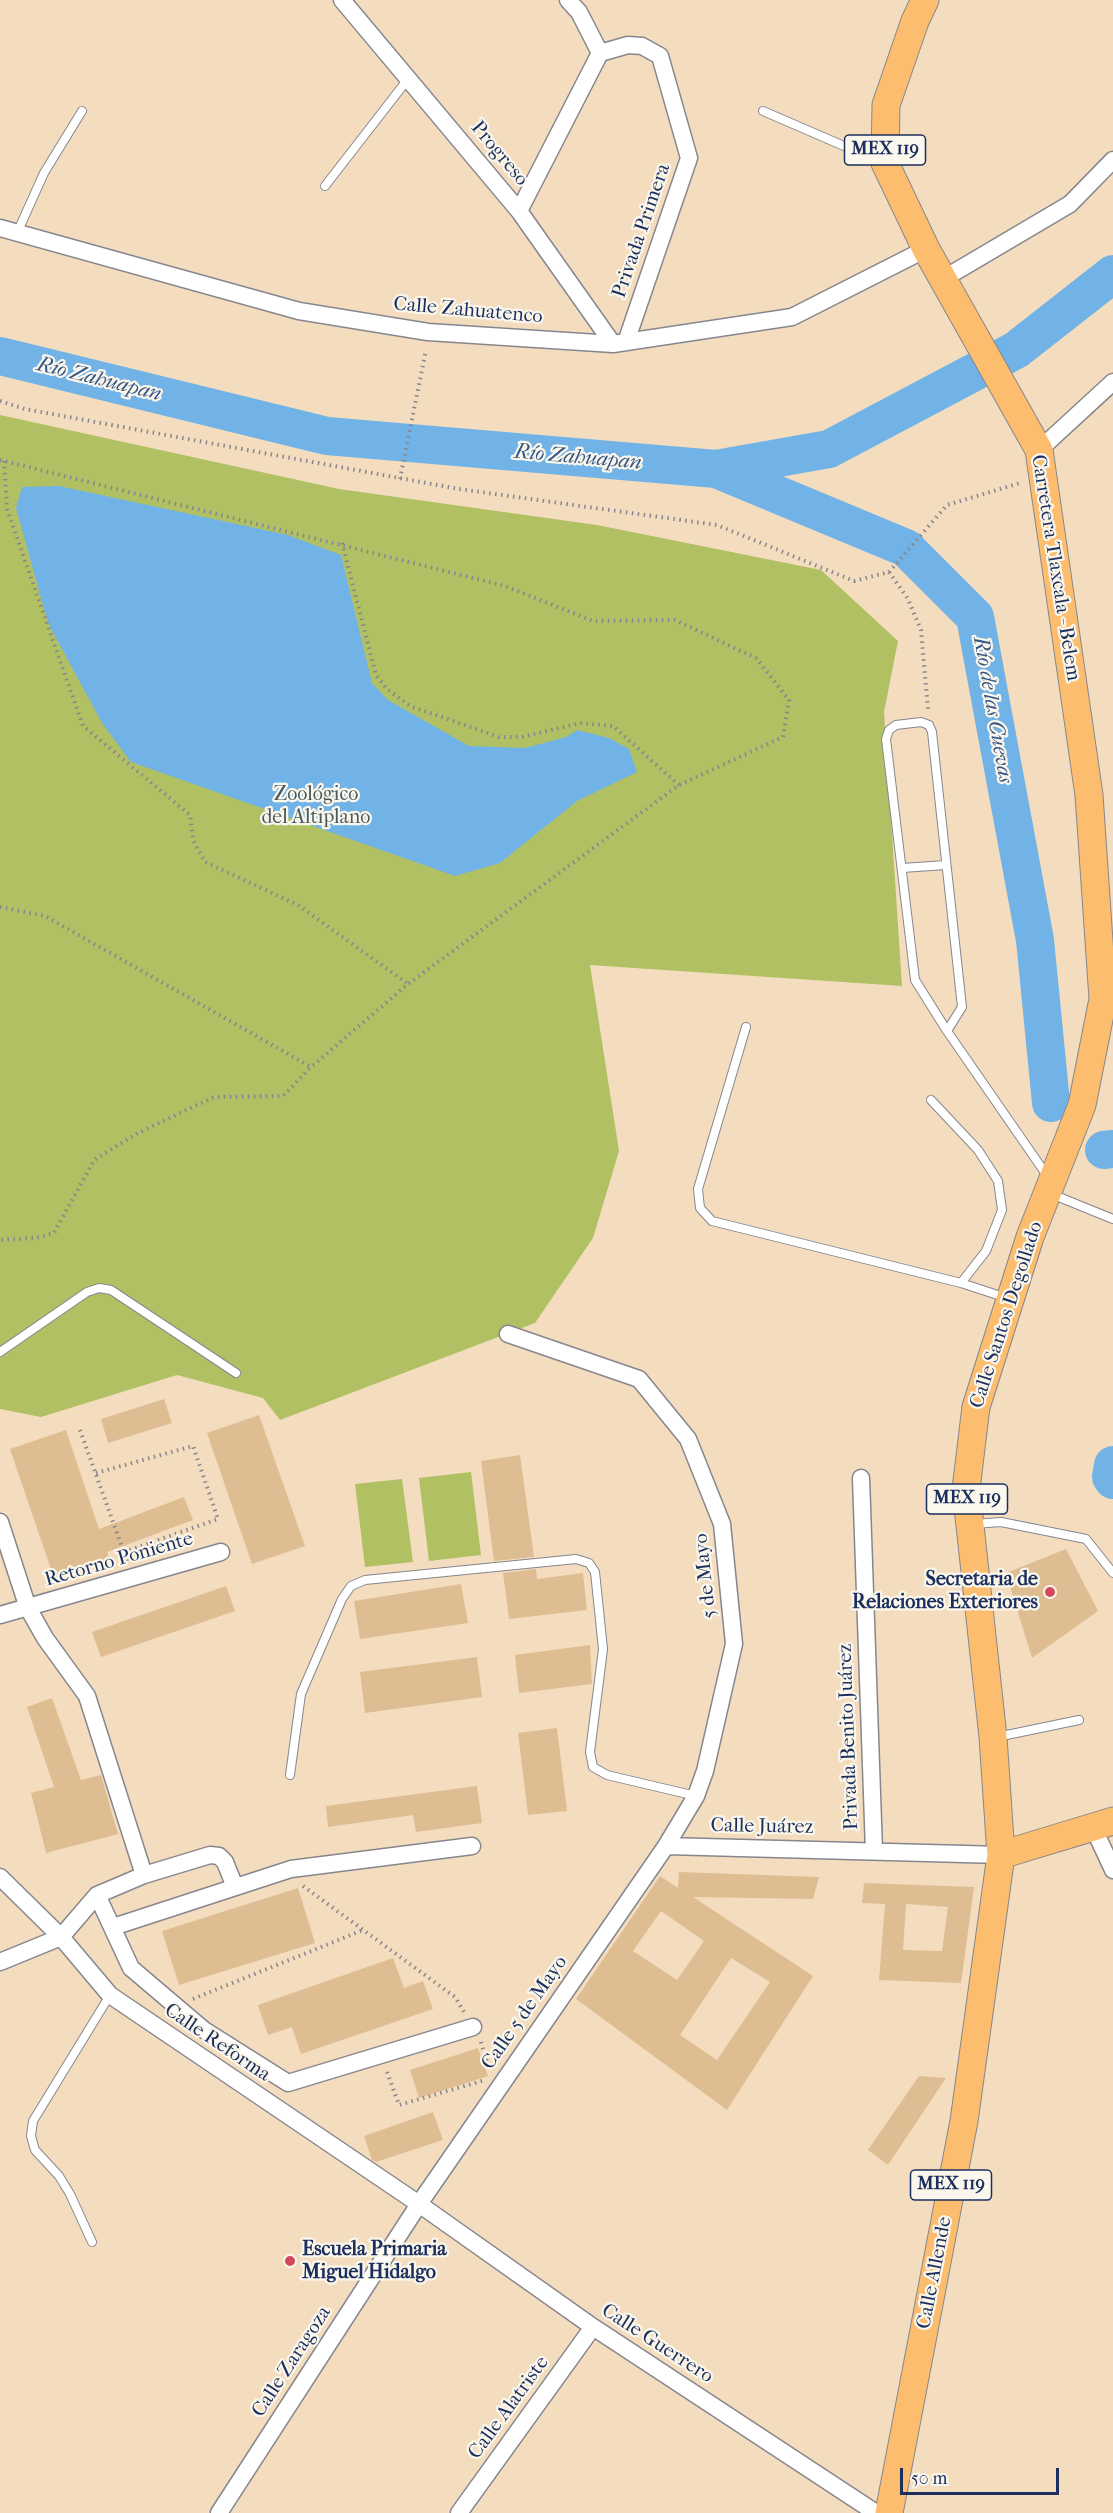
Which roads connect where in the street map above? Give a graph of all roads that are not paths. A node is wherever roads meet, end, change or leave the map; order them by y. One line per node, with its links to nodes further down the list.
1 (343, 0): 5 (street, Progreso)
2 (568, 0): 4 (street)
3 (925, 0): 9 (main road, Carretera Tlaxcala - Belem / MEX 119)
4 (600, 53): 11 (street); 16 (street, Privada Primera)
5 (408, 79): 10 (lane); 11 (street, Progreso)
6 (82, 111): 13 (lane)
7 (763, 111): 9 (lane)
8 (1113, 160): 15 (street)
9 (885, 163): 14 (main road, Carretera Tlaxcala - Belem / MEX 119)
10 (325, 186)
11 (519, 211): 16 (street, Progreso)
12 (0, 228): 13 (street, Calle Zahuatenco)
13 (17, 233): 16 (street, Calle Zahuatenco)
14 (926, 249): 15 (main road, Carretera Tlaxcala - Belem / MEX 119); 16 (street, Calle Zahuatenco)
15 (946, 285): 18 (main road, Carretera Tlaxcala - Belem / MEX 119)
16 (620, 343)
17 (1113, 382): 18 (street)
18 (1039, 456): 24 (main road, Carretera Tlaxcala - Belem / MEX 119)
19 (946, 865): 20 (lane); 20 (lane); 22 (lane)
20 (902, 868): 22 (lane)
21 (746, 1027): 27 (lane)
22 (947, 1031): 25 (lane)
23 (931, 1100): 27 (lane)
24 (1082, 1105): 25 (main road, Calle Santos Degollado / MEX 119)
25 (1050, 1188): 26 (lane); 28 (main road, Calle Santos Degollado / MEX 119)
26 (1113, 1219)
27 (961, 1283): 28 (lane)
28 (1011, 1299): 34 (main road, Calle Santos Degollado / MEX 119)
29 (508, 1334): 42 (street, 5 de Mayo)
30 (0, 1352): 31 (lane)
31 (236, 1373)
32 (861, 1478): 46 (street, Privada Benito Juárez)
33 (0, 1522): 37 (street)
34 (970, 1524): 36 (lane); 40 (main road, Calle Santos Degollado / MEX 119)
35 (221, 1552): 37 (street, Retorno Poniente)
36 (1113, 1573)
37 (28, 1608): 38 (street, Retorno Poniente); 49 (street)
38 (0, 1615)
39 (1079, 1720): 40 (lane)
40 (993, 1737): 47 (main road, Calle Santos Degollado / MEX 119)
41 (290, 1775): 42 (lane)
42 (696, 1796): 45 (street, 5 de Mayo)
43 (1103, 1824): 47 (main road); 48 (street)
44 (472, 1846): 51 (street)
45 (666, 1846): 46 (street, Calle Juárez); 58 (street, Calle 5 de Mayo)
46 (874, 1851): 47 (street, Calle Juárez)
47 (1001, 1855): 64 (main road, Calle Allende / MEX 119)
48 (1113, 1870)
49 (144, 1875): 51 (street); 52 (street)
50 (0, 1877): 54 (street, Calle Reforma)
51 (235, 1887): 53 (street)
52 (97, 1895): 53 (street, Calle Reforma); 54 (street)
53 (113, 1927): 57 (street, Calle Reforma)
54 (61, 1937): 55 (street); 56 (street, Calle Reforma)
55 (0, 1962)
56 (110, 1995): 58 (street, Calle Reforma); 59 (lane)
57 (473, 2027)
58 (419, 2205): 60 (street, Calle Guerrero); 61 (street, Calle Zaragoza)
59 (92, 2242)
60 (593, 2327): 62 (street, Calle Alatriste); 63 (street, Calle Guerrero)
61 (219, 2513)
62 (459, 2513)
63 (876, 2513)
64 (889, 2513)

